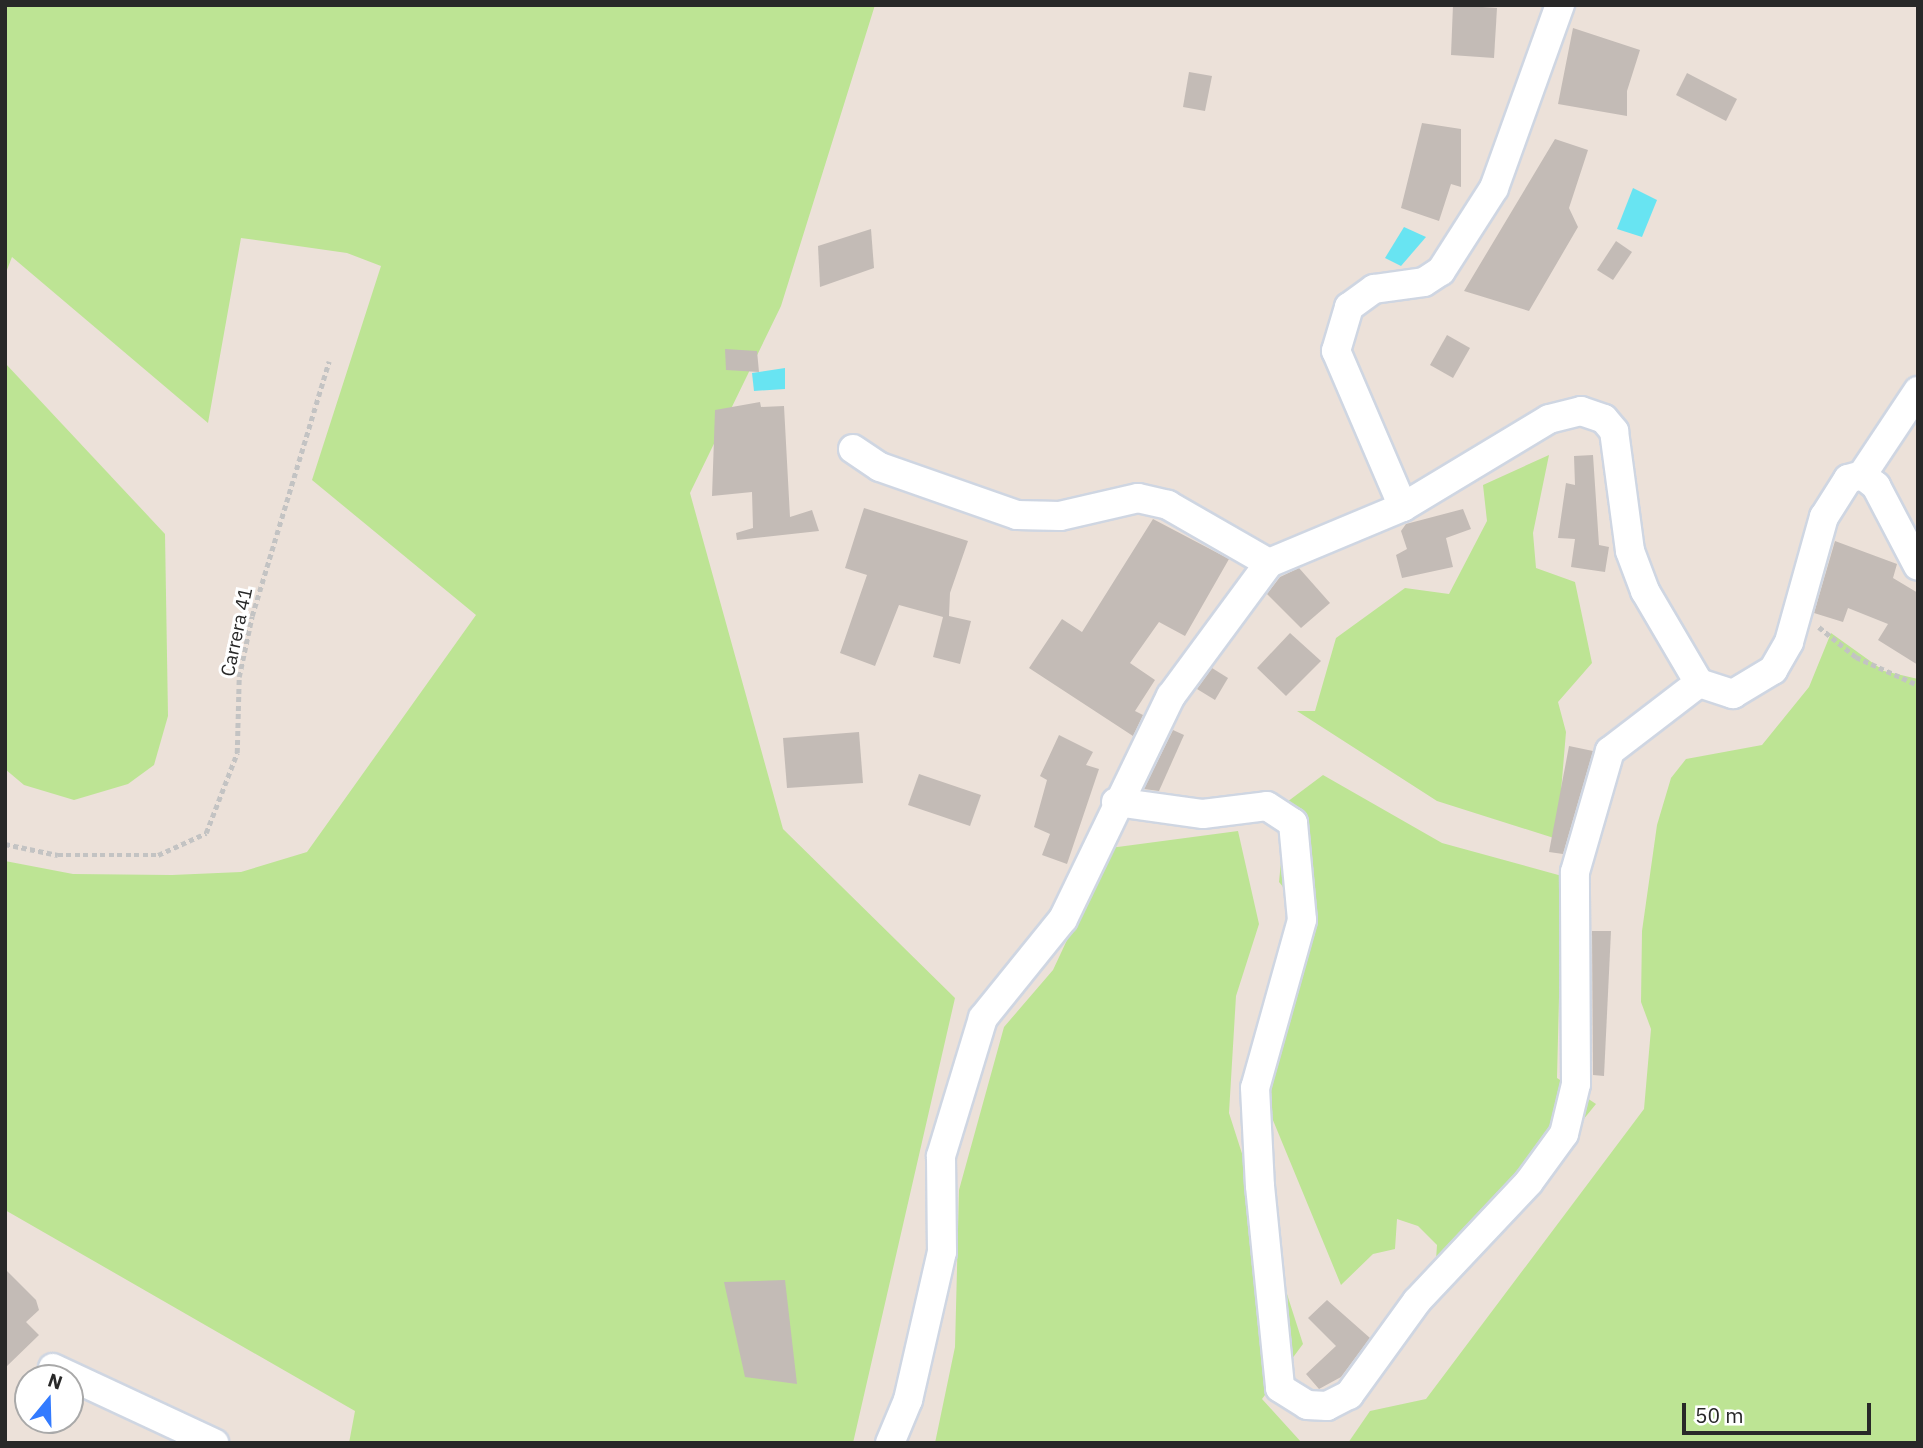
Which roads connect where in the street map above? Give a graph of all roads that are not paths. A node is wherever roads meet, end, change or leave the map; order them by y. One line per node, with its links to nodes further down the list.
1 (1560, 5): 5 (street)
2 (1918, 391): 4 (street)
3 (853, 450): 6 (street)
4 (1862, 475): 7 (street); 8 (street)
5 (1403, 507): 6 (street); 8 (street)
6 (1269, 563): 9 (street)
7 (1918, 566)
8 (1699, 683): 9 (street)
9 (1116, 802): 12 (street)
10 (84, 1382): 11 (street)
11 (214, 1443)
12 (890, 1443)

